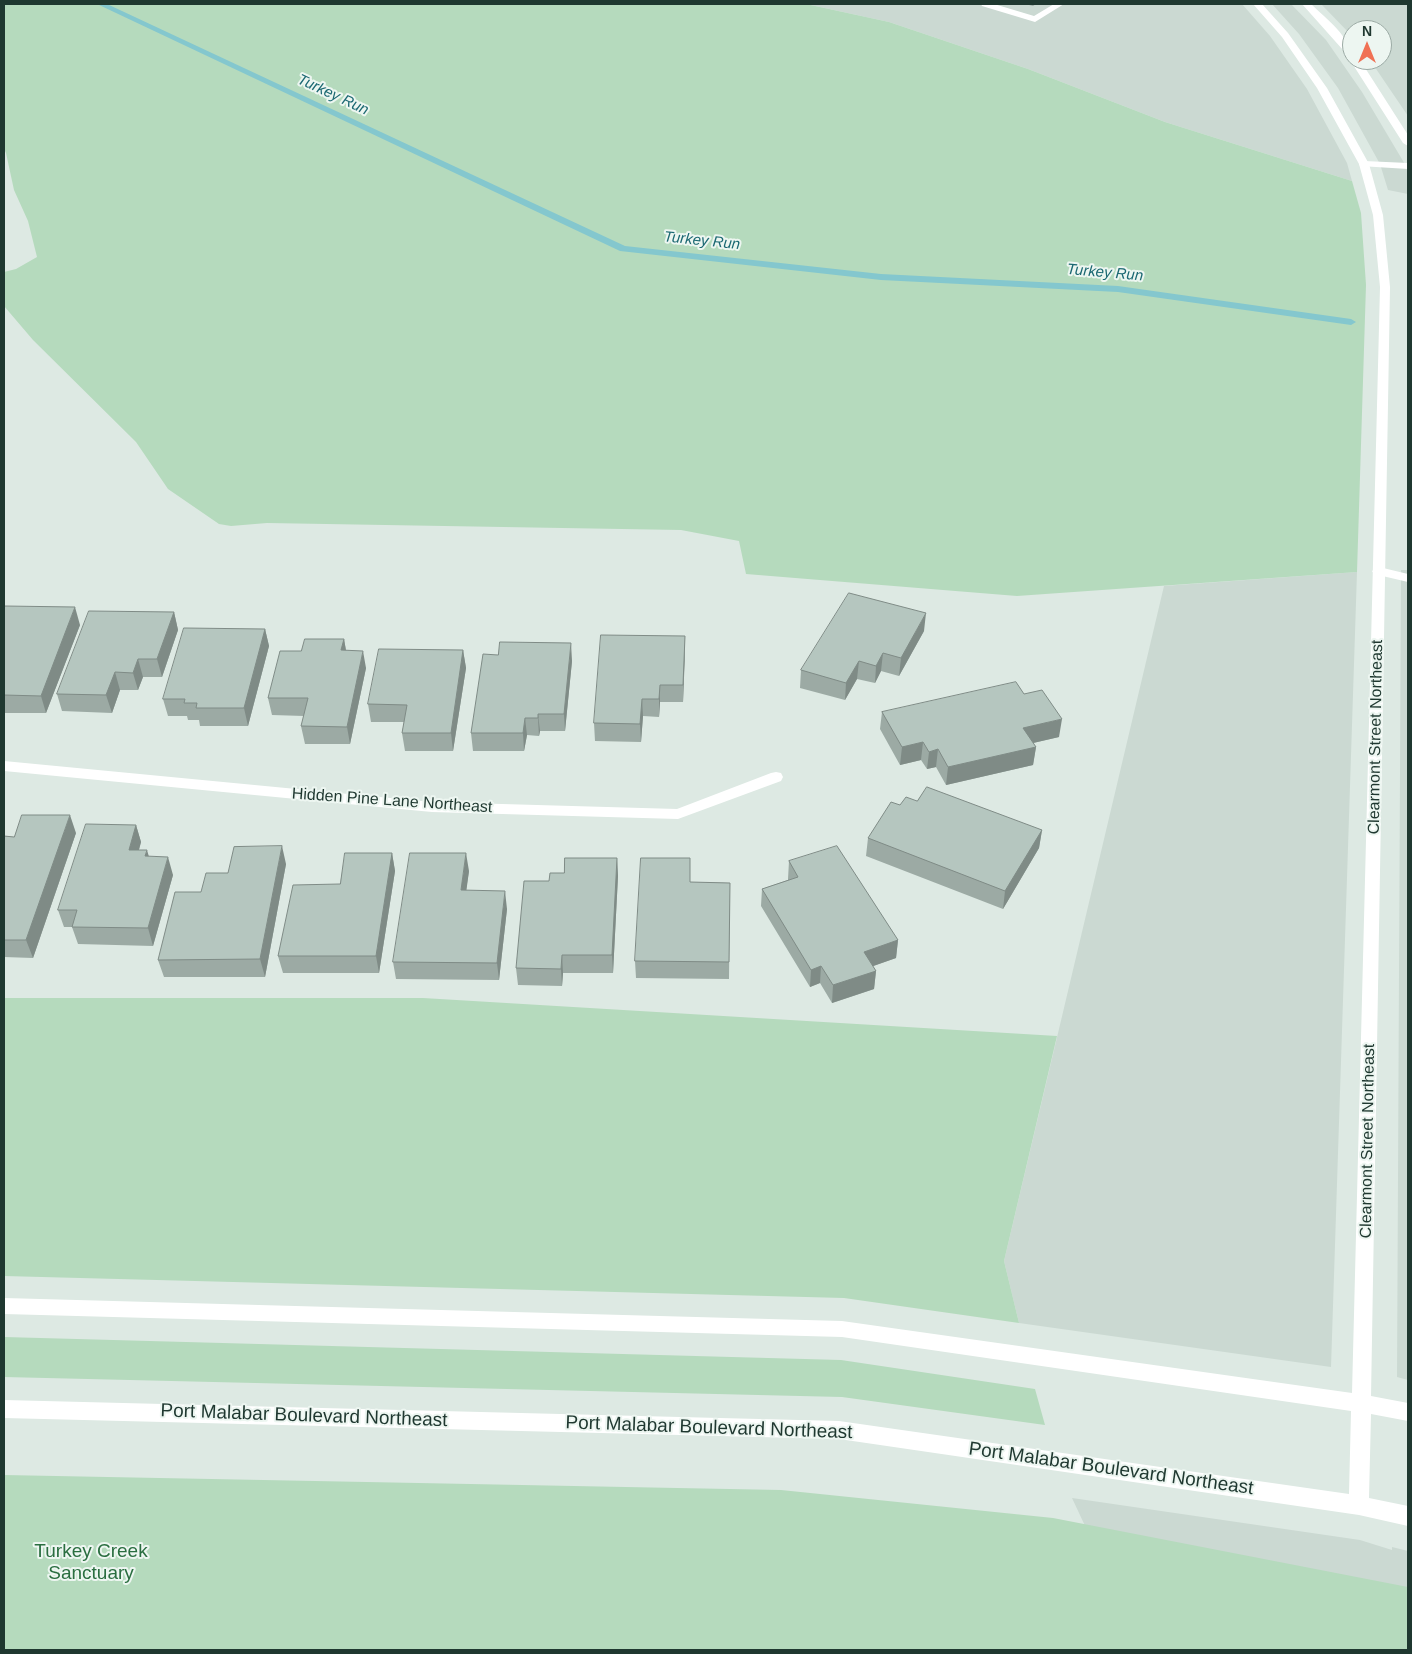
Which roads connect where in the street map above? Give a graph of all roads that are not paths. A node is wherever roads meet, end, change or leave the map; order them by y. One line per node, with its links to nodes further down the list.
1 (985, 4): 2 (street)
2 (1060, 4)
3 (1257, 4): 8 (street, Clearmont Street Northeast)
4 (1306, 4): 5 (street)
5 (1342, 42)
6 (1362, 70): 7 (street)
7 (1408, 143)
8 (1364, 164): 9 (street); 10 (street, Clearmont Street Northeast)
9 (1408, 166)
10 (1379, 571): 11 (street); 15 (street, Clearmont Street Northeast)
11 (1408, 578)
12 (4, 766): 13 (street, Hidden Pine Lane Northeast)
13 (776, 777)
14 (4, 1306): 15 (street)
15 (1363, 1404): 17 (street); 18 (street, Clearmont Street Northeast)
16 (4, 1409): 18 (street, Port Malabar Boulevard Northeast)
17 (1408, 1412)
18 (1359, 1504): 19 (street, Port Malabar Boulevard Northeast)
19 (1408, 1516)

